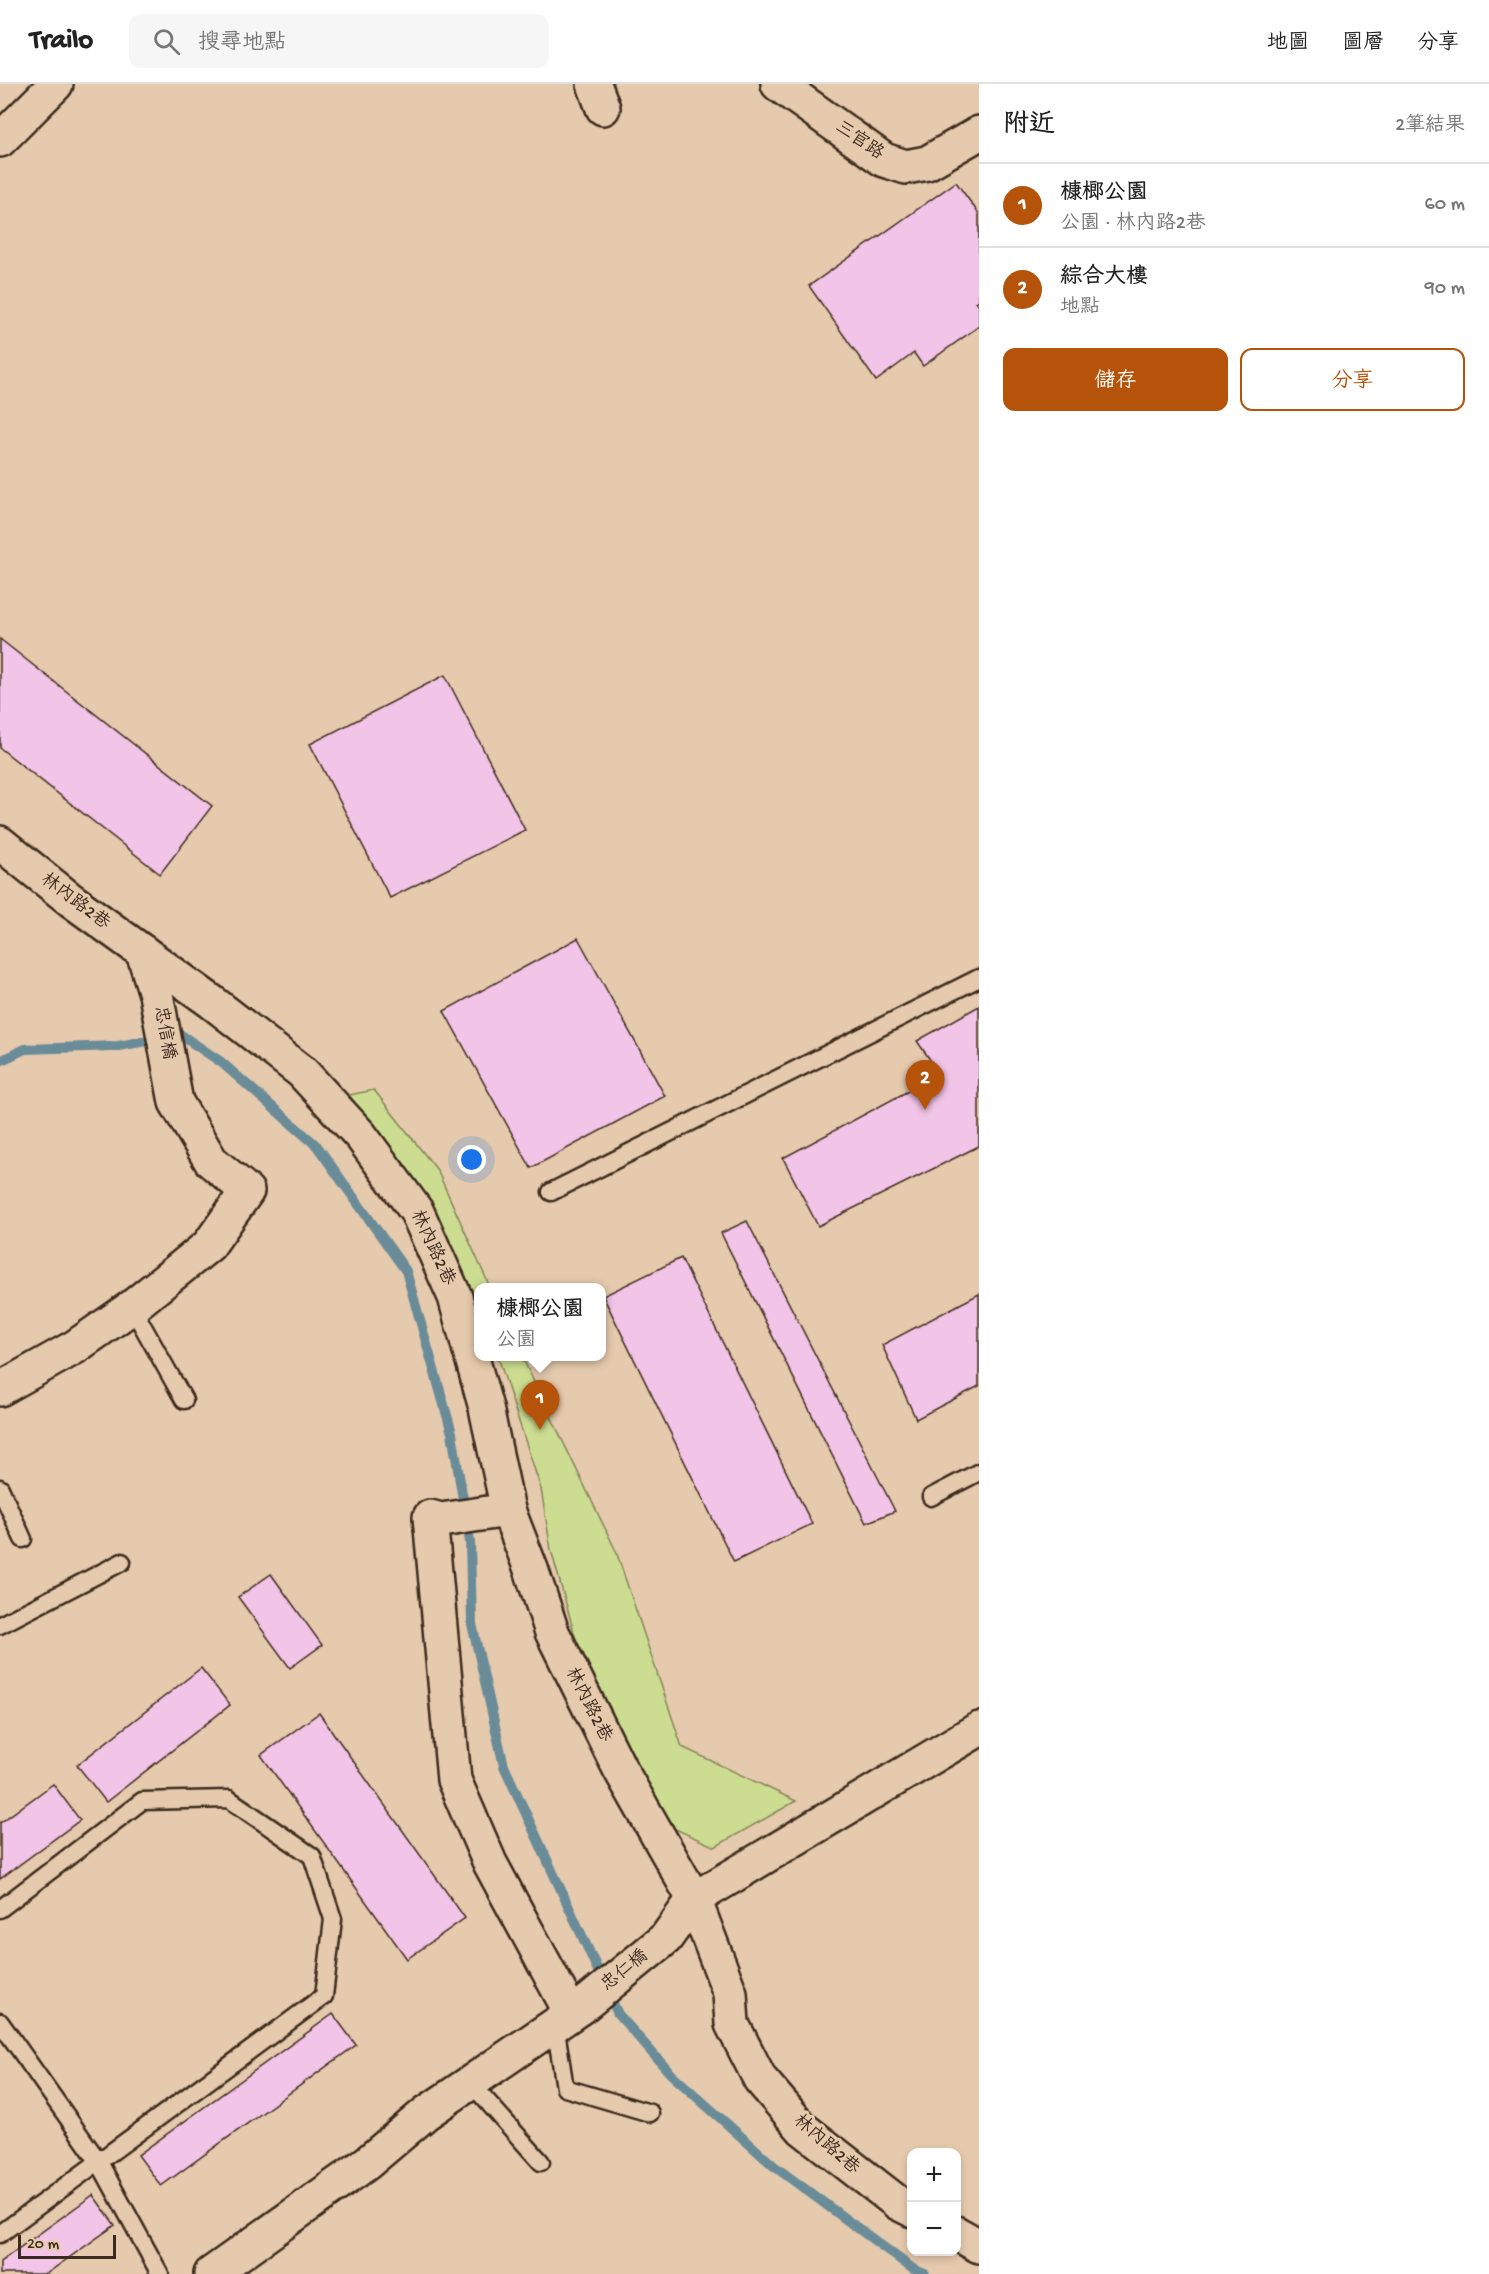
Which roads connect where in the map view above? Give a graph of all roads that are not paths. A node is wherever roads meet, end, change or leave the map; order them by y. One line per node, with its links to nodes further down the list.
1 (56, 84): 4 (street)
2 (778, 84): 3 (street, 三官路)
3 (979, 133)
4 (0, 140)
5 (0, 843): 6 (street, 林內路2巷)
6 (143, 952): 9 (street, 忠信橋); 15 (street, 林內路2巷)
7 (979, 978): 8 (lane)
8 (551, 1192)
9 (132, 1307): 10 (street); 11 (lane)
10 (0, 1389)
11 (184, 1400)
12 (979, 1472): 14 (lane)
13 (0, 1488): 16 (lane)
14 (931, 1497)
15 (508, 1510): 20 (street, 林內路2巷); 22 (street)
16 (23, 1539)
17 (122, 1562): 18 (lane)
18 (0, 1624)
19 (979, 1729): 20 (street)
20 (694, 1899): 22 (street, 忠仁橋); 28 (street, 林內路2巷)
21 (0, 1909): 26 (lane)
22 (570, 2014): 24 (street, 忠仁橋); 25 (lane)
23 (0, 2022): 26 (lane)
24 (470, 2082): 27 (lane); 33 (street, 忠仁橋)
25 (650, 2113)
26 (99, 2162): 29 (lane); 32 (lane)
27 (541, 2162)
28 (907, 2208)
29 (0, 2234)
30 (961, 2235): 31 (street)
31 (979, 2246)
32 (160, 2274)
33 (211, 2274)

